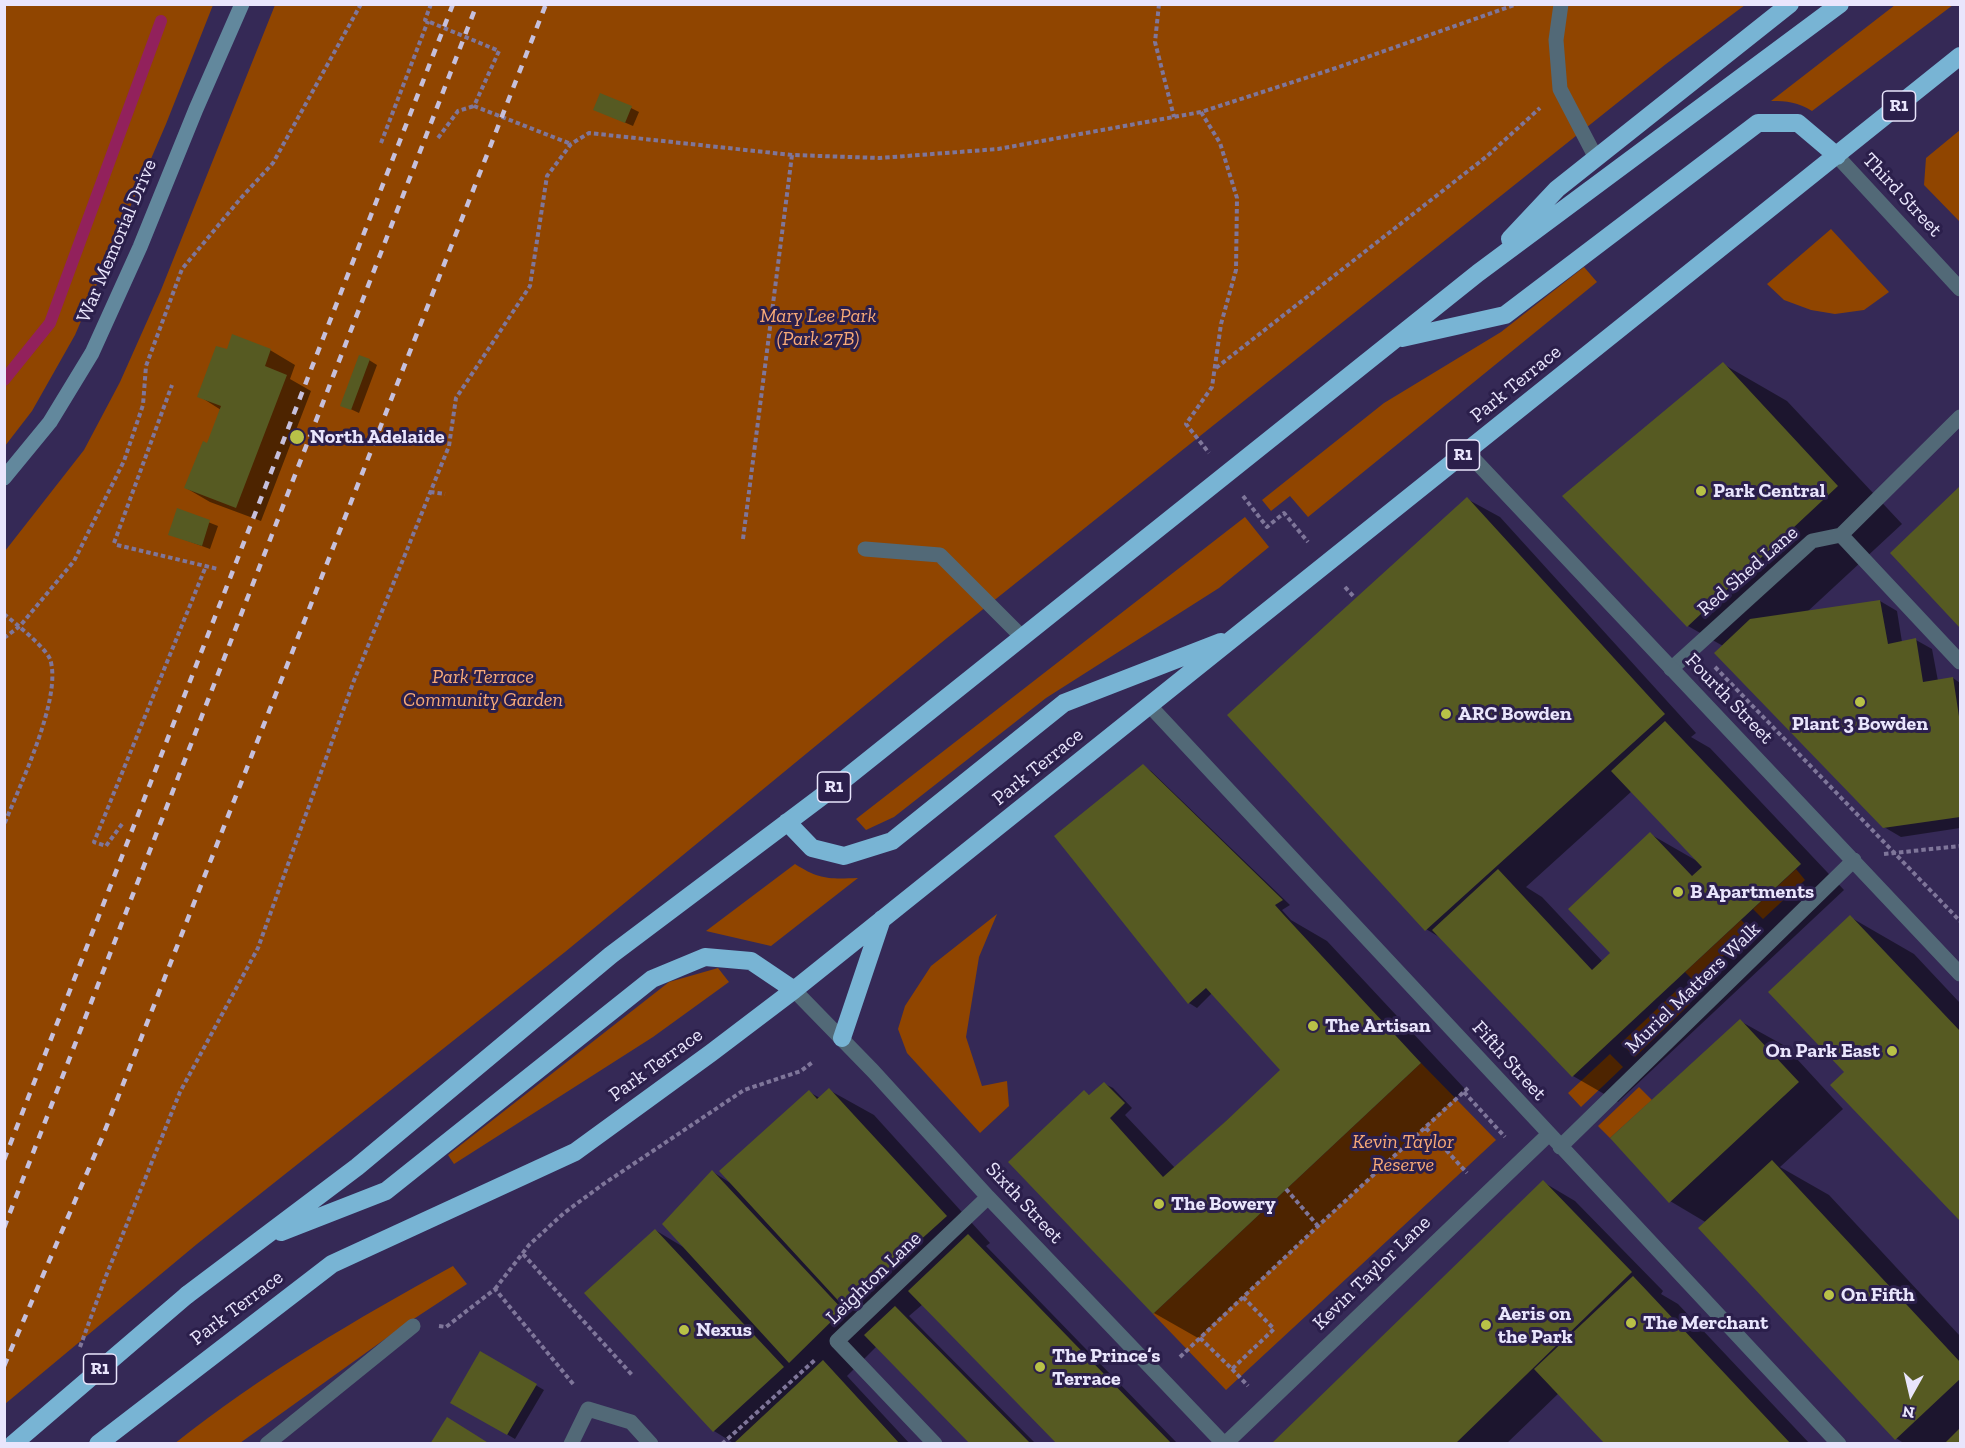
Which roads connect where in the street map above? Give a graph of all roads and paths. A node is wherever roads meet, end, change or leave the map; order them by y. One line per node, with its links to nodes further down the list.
1 (242, 4): 29 (street, War Memorial Drive)
2 (361, 4): 40 (path)
3 (431, 4): 9 (path)
4 (1159, 4): 14 (path)
5 (1517, 4): 13 (path)
6 (1561, 4): 11 (street)
7 (1791, 4): 20 (highway, R1)
8 (1840, 4): 21 (highway, Park Terrace)
9 (428, 21): 12 (path); 16 (path)
10 (1960, 56): 19 (highway, Park Terrace / R1)
11 (1560, 89): 20 (street); 24 (path)
12 (474, 106): 15 (path); 17 (path)
13 (1201, 112): 14 (path); 24 (path)
14 (1174, 117): 18 (path)
15 (438, 138)
16 (381, 143)
17 (571, 144): 18 (path); 30 (path)
18 (792, 155): 35 (path)
19 (1837, 156): 22 (street, Third Street); 23 (highway); 28 (highway, Park Terrace / R1)
20 (1596, 158): 21 (highway, R1)
21 (1478, 273): 23 (highway, Park Terrace / R1)
22 (1960, 289)
23 (1397, 339): 42 (highway, Park Terrace / R1)
24 (1216, 368): 27 (path)
25 (172, 385): 37 (path)
26 (1960, 417): 34 (street)
27 (1186, 424)
28 (1467, 452): 41 (highway, Park Terrace / R1); 46 (street, Fourth Street)
29 (4, 478)
30 (430, 492): 31 (path); 77 (path)
31 (445, 494)
32 (1284, 513): 33 (path)
33 (1267, 526)
34 (1841, 535): 44 (street, Red Shed Lane); 45 (street)
35 (743, 539)
36 (865, 549): 42 (street)
37 (206, 566): 38 (path); 49 (path)
38 (218, 569)
39 (4, 614): 40 (path)
40 (20, 626): 43 (path); 50 (path)
41 (1239, 635): 47 (highway, Park Terrace / R1); 48 (highway)
42 (1022, 637): 48 (highway, Park Terrace / R1)
43 (4, 638)
44 (1695, 645): 46 (street, Red Shed Lane); 52 (path)
45 (1960, 662)
46 (1671, 669): 53 (street, Fourth Street)
47 (1150, 706): 54 (highway, Park Terrace / R1); 63 (street, Fifth Street)
48 (787, 822): 70 (highway, Park Terrace / R1)
49 (122, 824)
50 (4, 825)
51 (1960, 846): 52 (path)
52 (1894, 852): 55 (path)
53 (1854, 860): 56 (street, Fourth Street); 65 (street, Muriel Matters Walk)
54 (882, 919): 57 (highway, Park Terrace / R1); 58 (highway)
55 (1960, 921)
56 (1960, 974)
57 (794, 990): 58 (street, Sixth Street); 70 (highway); 84 (highway, Park Terrace / R1)
58 (842, 1038): 68 (street, Sixth Street)
59 (814, 1061): 71 (path)
60 (1473, 1084): 61 (path)
61 (1464, 1092): 62 (path); 64 (path)
62 (1426, 1128): 66 (path); 69 (path)
63 (1548, 1134): 65 (street, Fifth Street); 90 (street, Kevin Taylor Lane)
64 (1507, 1140)
65 (1560, 1146): 91 (street, Fifth Street)
66 (1470, 1176)
67 (1286, 1189): 69 (path)
68 (988, 1197): 76 (street, Leighton Lane); 79 (street, Sixth Street)
69 (1318, 1226): 73 (path)
70 (260, 1241): 83 (highway, Park Terrace / R1, bridge)
71 (523, 1254): 72 (path); 80 (path)
72 (495, 1289): 74 (path); 82 (path)
73 (1243, 1297): 75 (path); 78 (path)
74 (413, 1326): 85 (street)
75 (1200, 1338): 78 (path); 79 (path)
76 (837, 1341): 88 (path); 89 (street, Leighton Lane)
77 (78, 1354)
78 (1232, 1369): 81 (path)
79 (1159, 1376): 90 (street, Sixth Street)
80 (633, 1377)
81 (1249, 1386)
82 (588, 1409): 86 (street); 87 (street)
83 (13, 1443)
84 (99, 1443)
85 (267, 1443)
86 (572, 1443)
87 (651, 1443)
88 (723, 1443)
89 (935, 1443)
90 (1224, 1443)
91 (1839, 1443)

